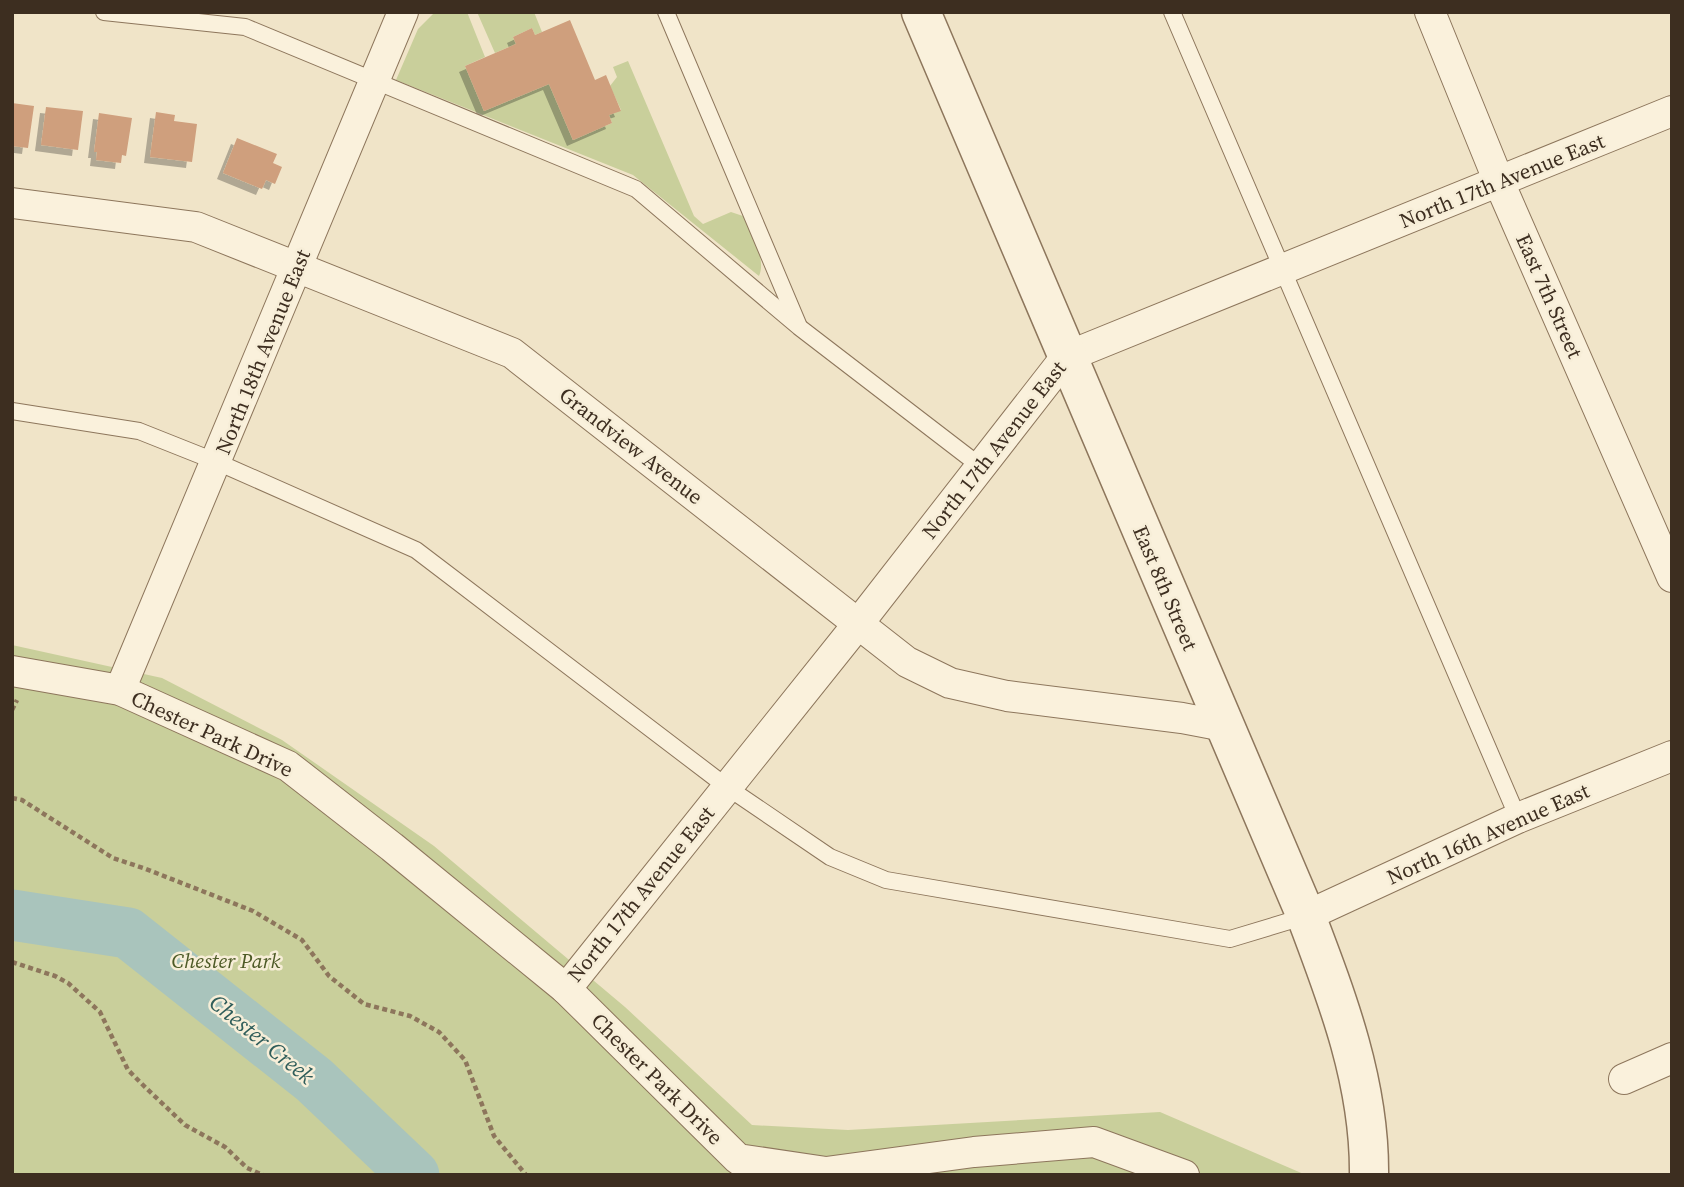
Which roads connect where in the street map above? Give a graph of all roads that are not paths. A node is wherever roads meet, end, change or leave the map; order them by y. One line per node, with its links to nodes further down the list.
1 (104, 12): 7 (lane)
2 (403, 12): 8 (street, North 18th Avenue East)
3 (666, 12): 14 (lane)
4 (921, 12): 15 (street, East 8th Street)
5 (1172, 12): 13 (lane)
6 (1430, 12): 10 (street, East 7th Street)
7 (164, 15): 8 (lane)
8 (373, 82): 12 (street, North 18th Avenue East); 14 (lane)
9 (1672, 111): 10 (street, North 17th Avenue East)
10 (1499, 182): 13 (street, North 17th Avenue East); 19 (street, East 7th Street)
11 (12, 203): 12 (street, Grandview Avenue)
12 (298, 266): 17 (street, North 18th Avenue East); 20 (street, Grandview Avenue)
13 (1283, 270): 15 (street, North 17th Avenue East); 26 (lane)
14 (799, 327): 18 (lane)
15 (1066, 357): 18 (street, North 17th Avenue East); 23 (street, East 8th Street)
16 (12, 411): 17 (lane)
17 (217, 462): 22 (street, North 18th Avenue East); 25 (lane)
18 (981, 466): 20 (street, North 17th Avenue East)
19 (1672, 577)
20 (858, 624): 23 (street, Grandview Avenue); 25 (street, North 17th Avenue East)
21 (12, 671): 22 (street, Chester Park Drive)
22 (121, 690): 28 (street, Chester Park Drive)
23 (1224, 726): 27 (street, East 8th Street)
24 (1672, 756): 26 (street, North 16th Avenue East)
25 (727, 787): 27 (lane); 28 (street, North 17th Avenue East)
26 (1518, 818): 27 (street, North 16th Avenue East)
27 (1306, 916): 32 (street, East 8th Street)
28 (566, 989): 31 (street, Chester Park Drive)
29 (1672, 1058): 30 (street)
30 (1624, 1079)
31 (1184, 1175)
32 (1369, 1175)

